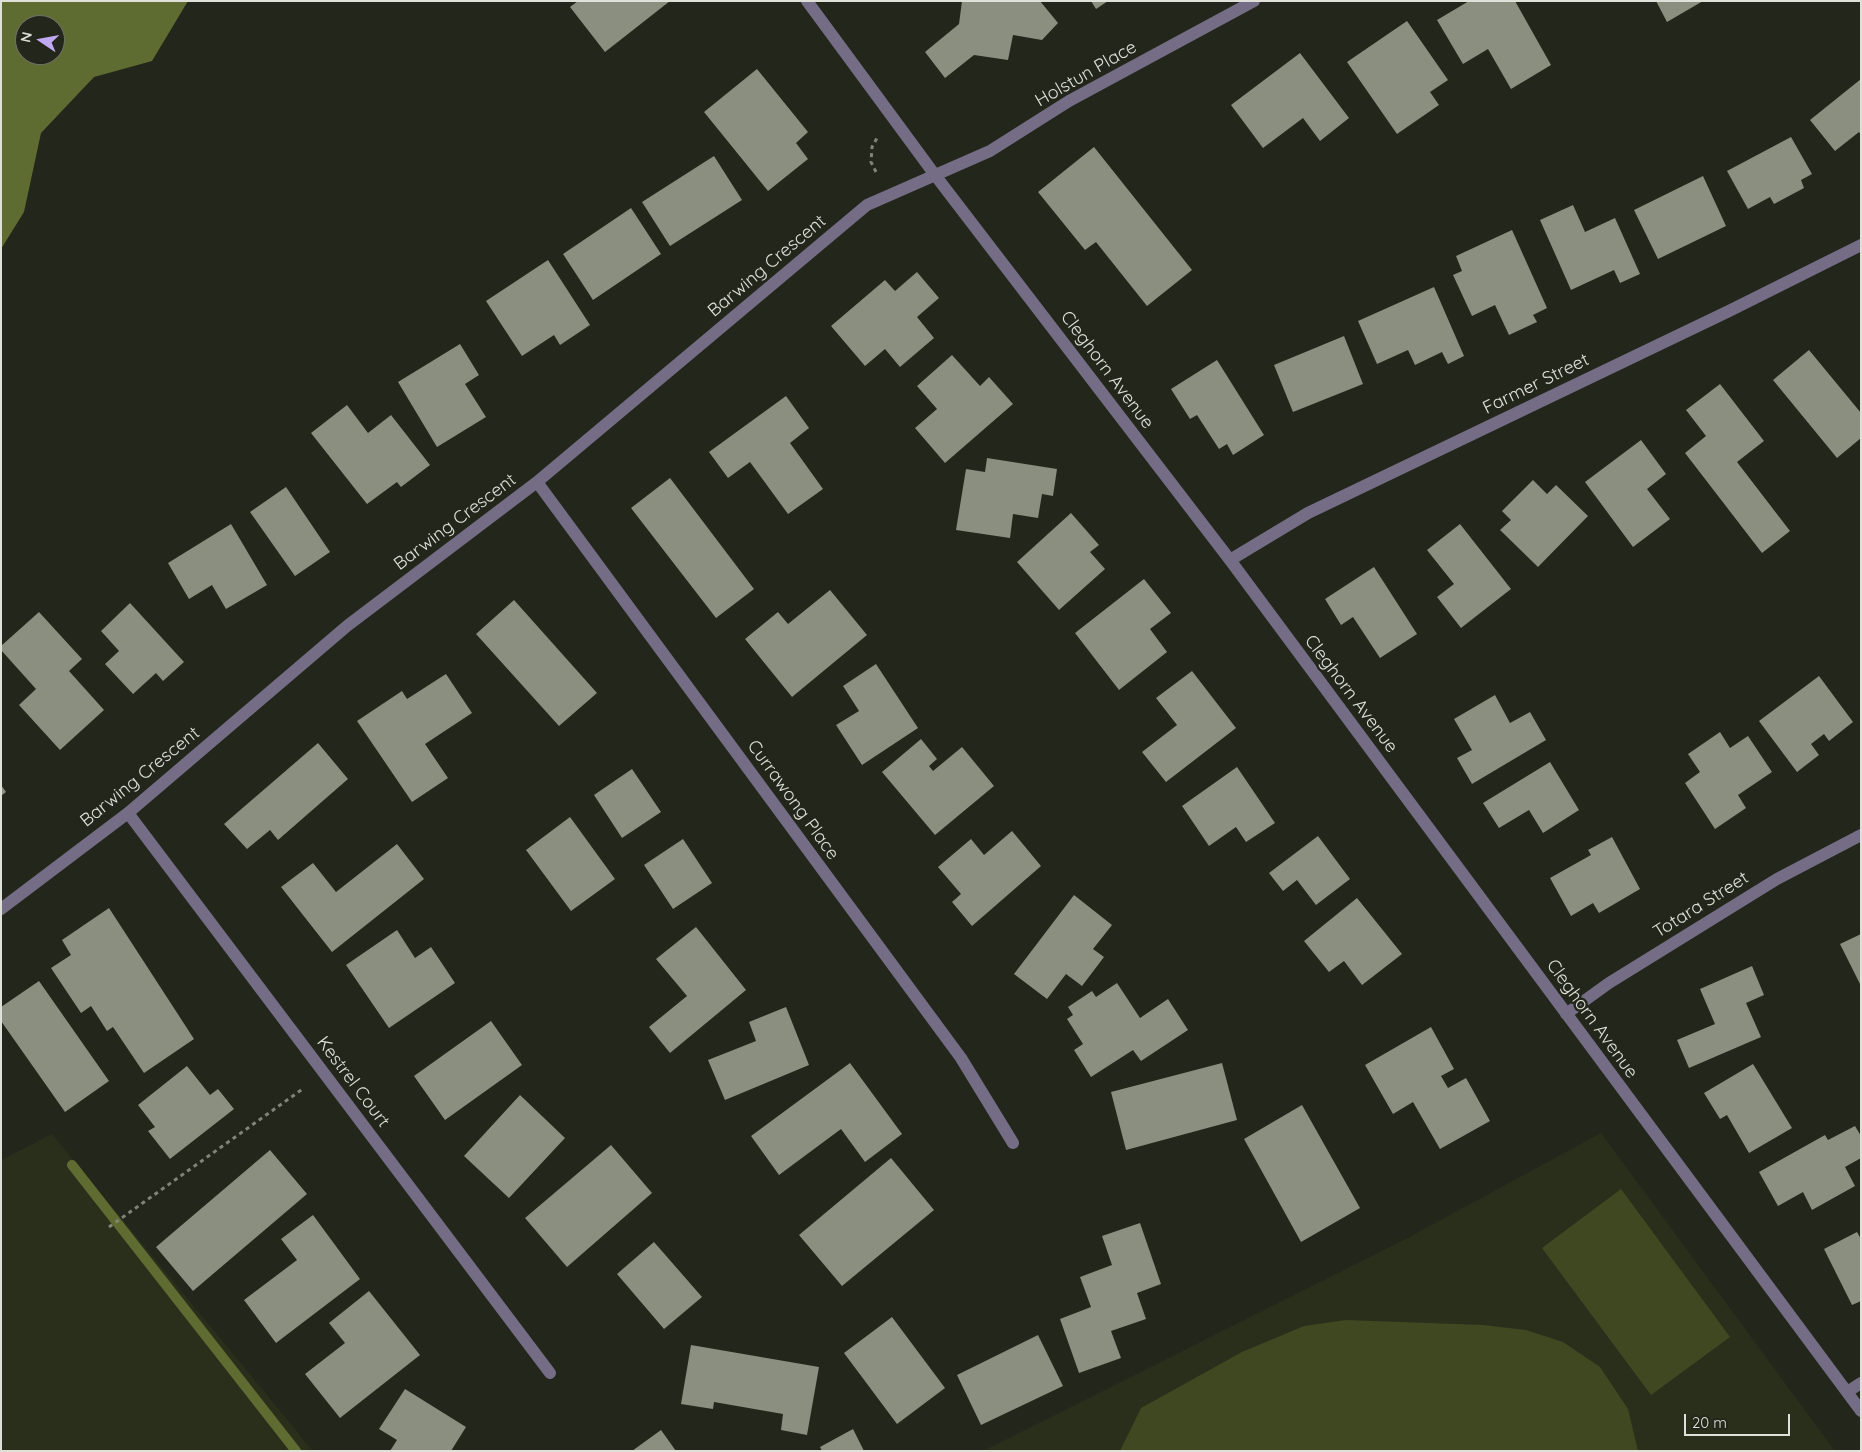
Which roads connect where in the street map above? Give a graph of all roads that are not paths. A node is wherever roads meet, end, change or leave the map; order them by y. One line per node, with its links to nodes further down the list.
1 (806, 1): 3 (street, Cleghorn Avenue)
2 (1254, 1): 3 (street, Holstun Place)
3 (935, 175): 5 (street, Barwing Crescent); 6 (street, Cleghorn Avenue)
4 (1861, 245): 6 (street, Farmer Street)
5 (537, 482): 7 (street, Barwing Crescent); 11 (street, Currawong Place)
6 (1230, 560): 10 (street, Cleghorn Avenue)
7 (128, 813): 9 (street, Barwing Crescent); 12 (street, Kestrel Court)
8 (1861, 835): 10 (street, Totara Street)
9 (1, 909)
10 (1566, 1014): 14 (street, Cleghorn Avenue)
11 (1013, 1143)
12 (550, 1373)
13 (1861, 1383): 14 (street)
14 (1847, 1392): 15 (street, Cleghorn Avenue)
15 (1861, 1411)

